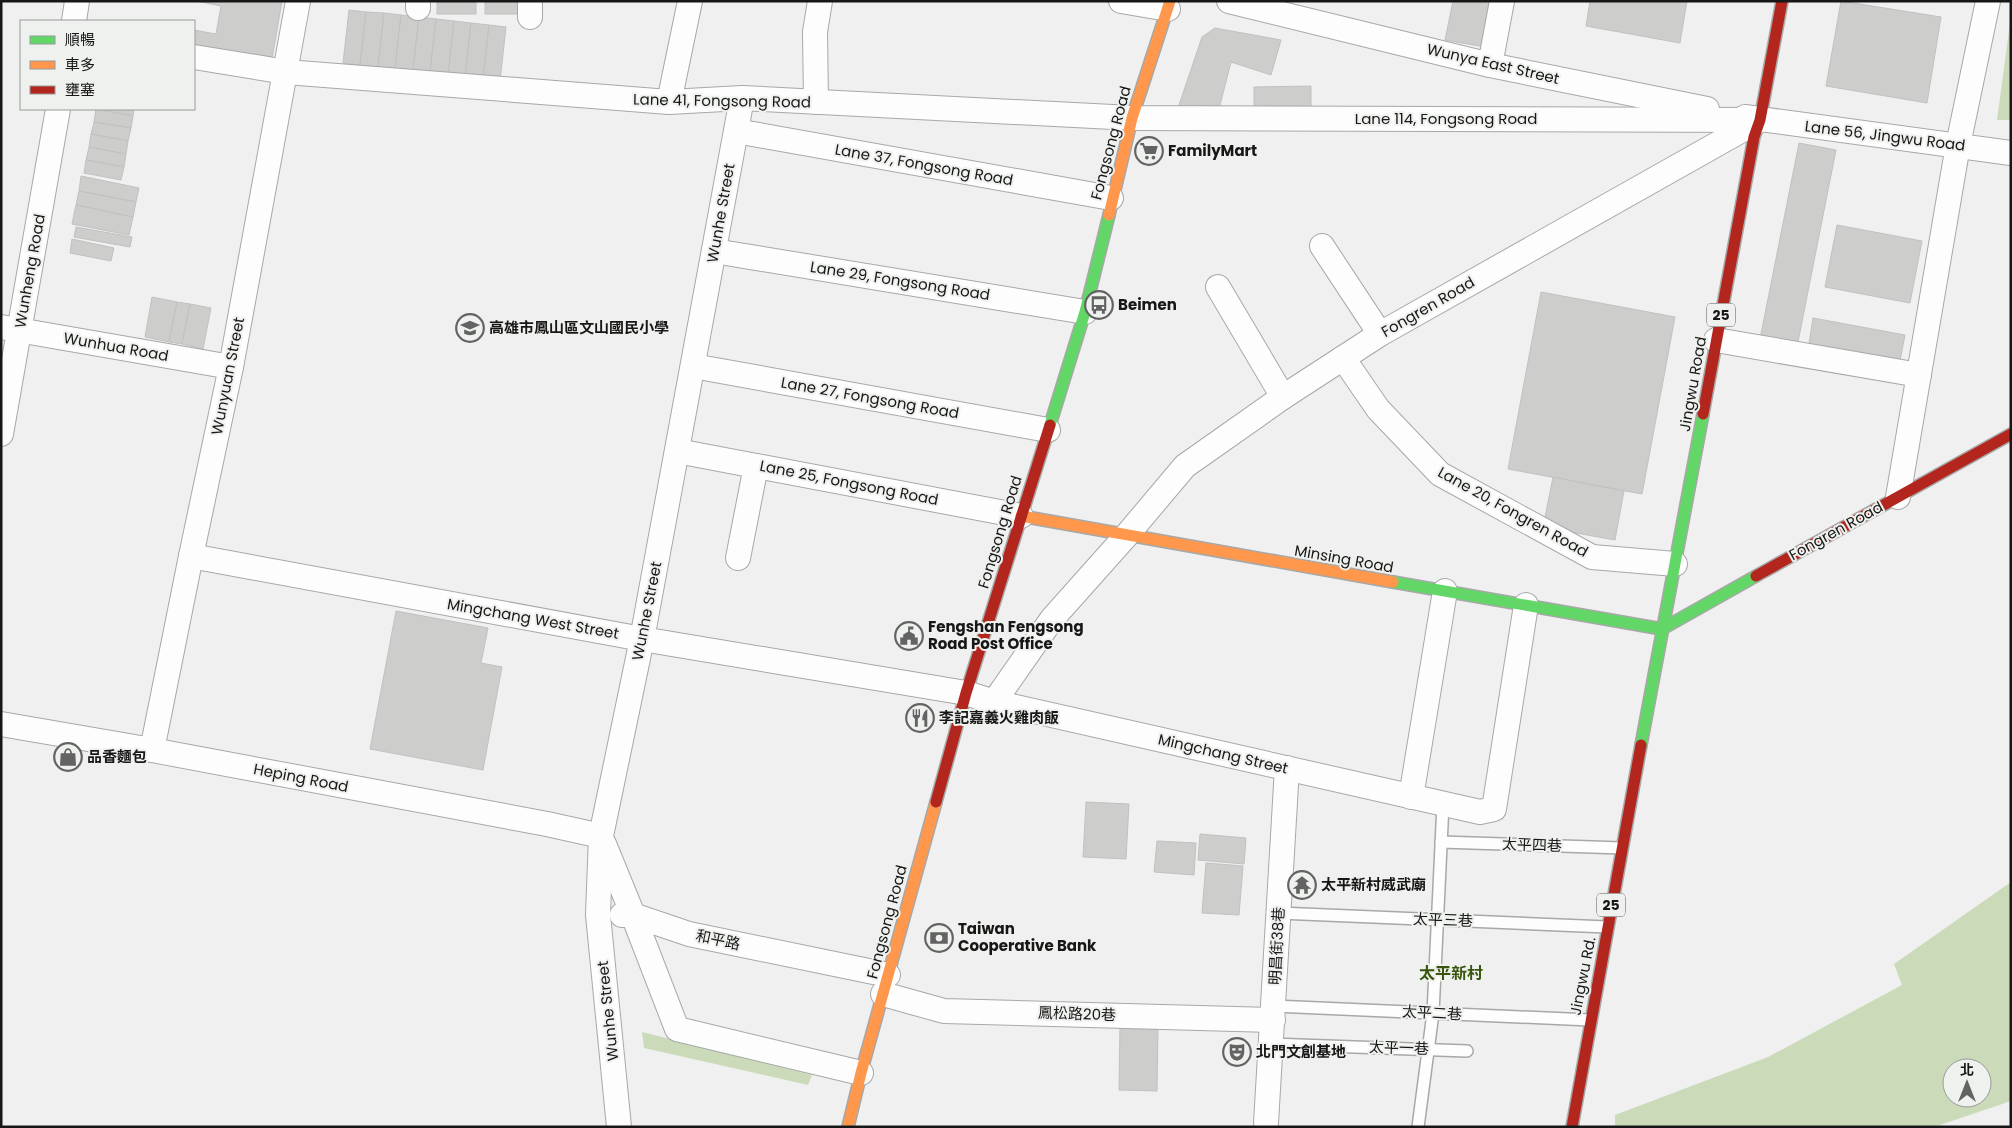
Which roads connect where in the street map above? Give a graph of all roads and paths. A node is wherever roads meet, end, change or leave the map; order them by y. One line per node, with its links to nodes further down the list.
1 (77, 1): 11 (street)
2 (298, 1): 14 (street, Wunyuan Street)
3 (690, 1): 16 (street)
4 (820, 1): 17 (street)
5 (1121, 1): 10 (street)
6 (1229, 1): 13 (street, Wunya East Street)
7 (1502, 1): 13 (street)
8 (1782, 1): 20 (street, Jingwu Road / 25)
9 (1988, 1): 22 (street)
10 (1169, 5): 19 (street, Fongsong Road)
11 (74, 20)
12 (195, 57): 14 (street, Lane 41, Fongsong Road)
13 (1490, 65): 20 (street, Wunya East Street)
14 (286, 72): 16 (street, Lane 41, Fongsong Road); 34 (street, Wunyuan Street)
15 (742, 98): 16 (street, Lane 41, Fongsong Road); 17 (street, Lane 41, Fongsong Road); 21 (street, Wunhe Street)
16 (669, 102)
17 (816, 102): 19 (street, Lane 41, Fongsong Road)
18 (58, 110): 29 (street, Wunheng Road)
19 (1132, 118): 20 (street, Lane 114, Fongsong Road); 24 (street, Fongsong Road)
20 (1760, 120): 22 (street, Lane 56, Jingwu Road); 30 (street, Fongren Road); 31 (street, Jingwu Road / 25)
21 (736, 131): 24 (street, Lane 37, Fongsong Road); 26 (street, Wunhe Street)
22 (1958, 145): 23 (street, Lane 56, Jingwu Road); 35 (street)
23 (2011, 153)
24 (1111, 198): 28 (street, Fongsong Road)
25 (1322, 246): 30 (street)
26 (714, 251): 28 (street, Lane 29, Fongsong Road); 33 (street, Wunhe Street)
27 (1218, 287): 36 (street)
28 (1085, 312): 37 (street, Fongsong Road)
29 (11, 329): 34 (street, Wunhua Road); 38 (street, Wunheng Road)
30 (1380, 334): 32 (street, Fongren Road)
31 (1716, 340): 35 (street); 47 (street, Jingwu Road / 25)
32 (1343, 358): 36 (street, Fongren Road); 47 (street, Lane 20, Fongren Road)
33 (693, 366): 37 (street, Lane 27, Fongsong Road); 40 (street, Wunhe Street)
34 (231, 367): 45 (street, Wunyuan Street)
35 (1919, 375): 42 (street)
36 (1283, 397): 44 (street, Fongren Road)
37 (1048, 430): 43 (street, Fongsong Road)
38 (1, 434)
39 (2011, 434): 42 (street, Fongren Road)
40 (677, 450): 41 (street, Lane 25, Fongsong Road); 51 (street, Wunhe Street)
41 (756, 466): 43 (street, Lane 25, Fongsong Road); 46 (street)
42 (1898, 497): 50 (street, Fongren Road)
43 (1021, 516): 44 (street, Minsing Road); 52 (street, Fongsong Road)
44 (1126, 536): 48 (street, Minsing Road); 53 (street, Fongren Road)
45 (190, 556): 51 (street, Mingchang West Street); 55 (street, Wunyuan Street)
46 (738, 558)
47 (1674, 564): 50 (street, Jingwu Road / 25)
48 (1445, 591): 49 (street, Minsing Road); 57 (street)
49 (1526, 605): 50 (street, Minsing Road); 58 (street, Mingchang Street)
50 (1662, 629): 61 (street, Jingwu Rd. / 25)
51 (642, 639): 52 (street, Mingchang West Street); 59 (street, Wunhe Street)
52 (966, 693): 53 (street, Mingchang Street); 67 (street, Fongsong Road)
53 (994, 702): 56 (street, Mingchang Street)
54 (1, 724): 55 (street, Heping Road)
55 (152, 750): 59 (street, Heping Road)
56 (1287, 768): 57 (street, Mingchang Street); 62 (street, 明昌街38巷)
57 (1411, 797): 58 (street, Mingchang Street)
58 (1443, 804): 60 (lane)
59 (601, 836): 63 (street, Wunhe Street); 64 (street)
60 (1441, 842): 61 (lane, 太平四巷); 65 (lane)
61 (1622, 848): 66 (street, Jingwu Rd. / 25)
62 (1279, 913): 65 (lane, 太平三巷); 68 (street, 明昌街38巷)
63 (598, 915): 64 (street, 和平路); 76 (street, Wunhe Street)
64 (633, 915): 67 (street, 和平路); 74 (street)
65 (1438, 920): 66 (lane, 太平三巷); 69 (lane)
66 (1607, 927): 70 (street, Jingwu Rd. / 25)
67 (885, 985): 68 (street, 鳳松路20巷); 74 (street, Fongsong Road)
68 (1273, 1013): 69 (lane, 太平二巷); 71 (street, 明昌街38巷)
69 (1433, 1013): 70 (lane, 太平二巷); 72 (lane)
70 (1590, 1020): 79 (street, Jingwu Rd. / 25)
71 (1271, 1044): 72 (lane, 太平一巷); 75 (street, 明昌街38巷)
72 (1428, 1049): 73 (lane, 太平一巷); 78 (lane)
73 (1467, 1051)
74 (861, 1073): 77 (street, Fongsong Road)
75 (1266, 1123)
76 (619, 1127)
77 (848, 1127)
78 (1418, 1127)
79 (1572, 1127)

